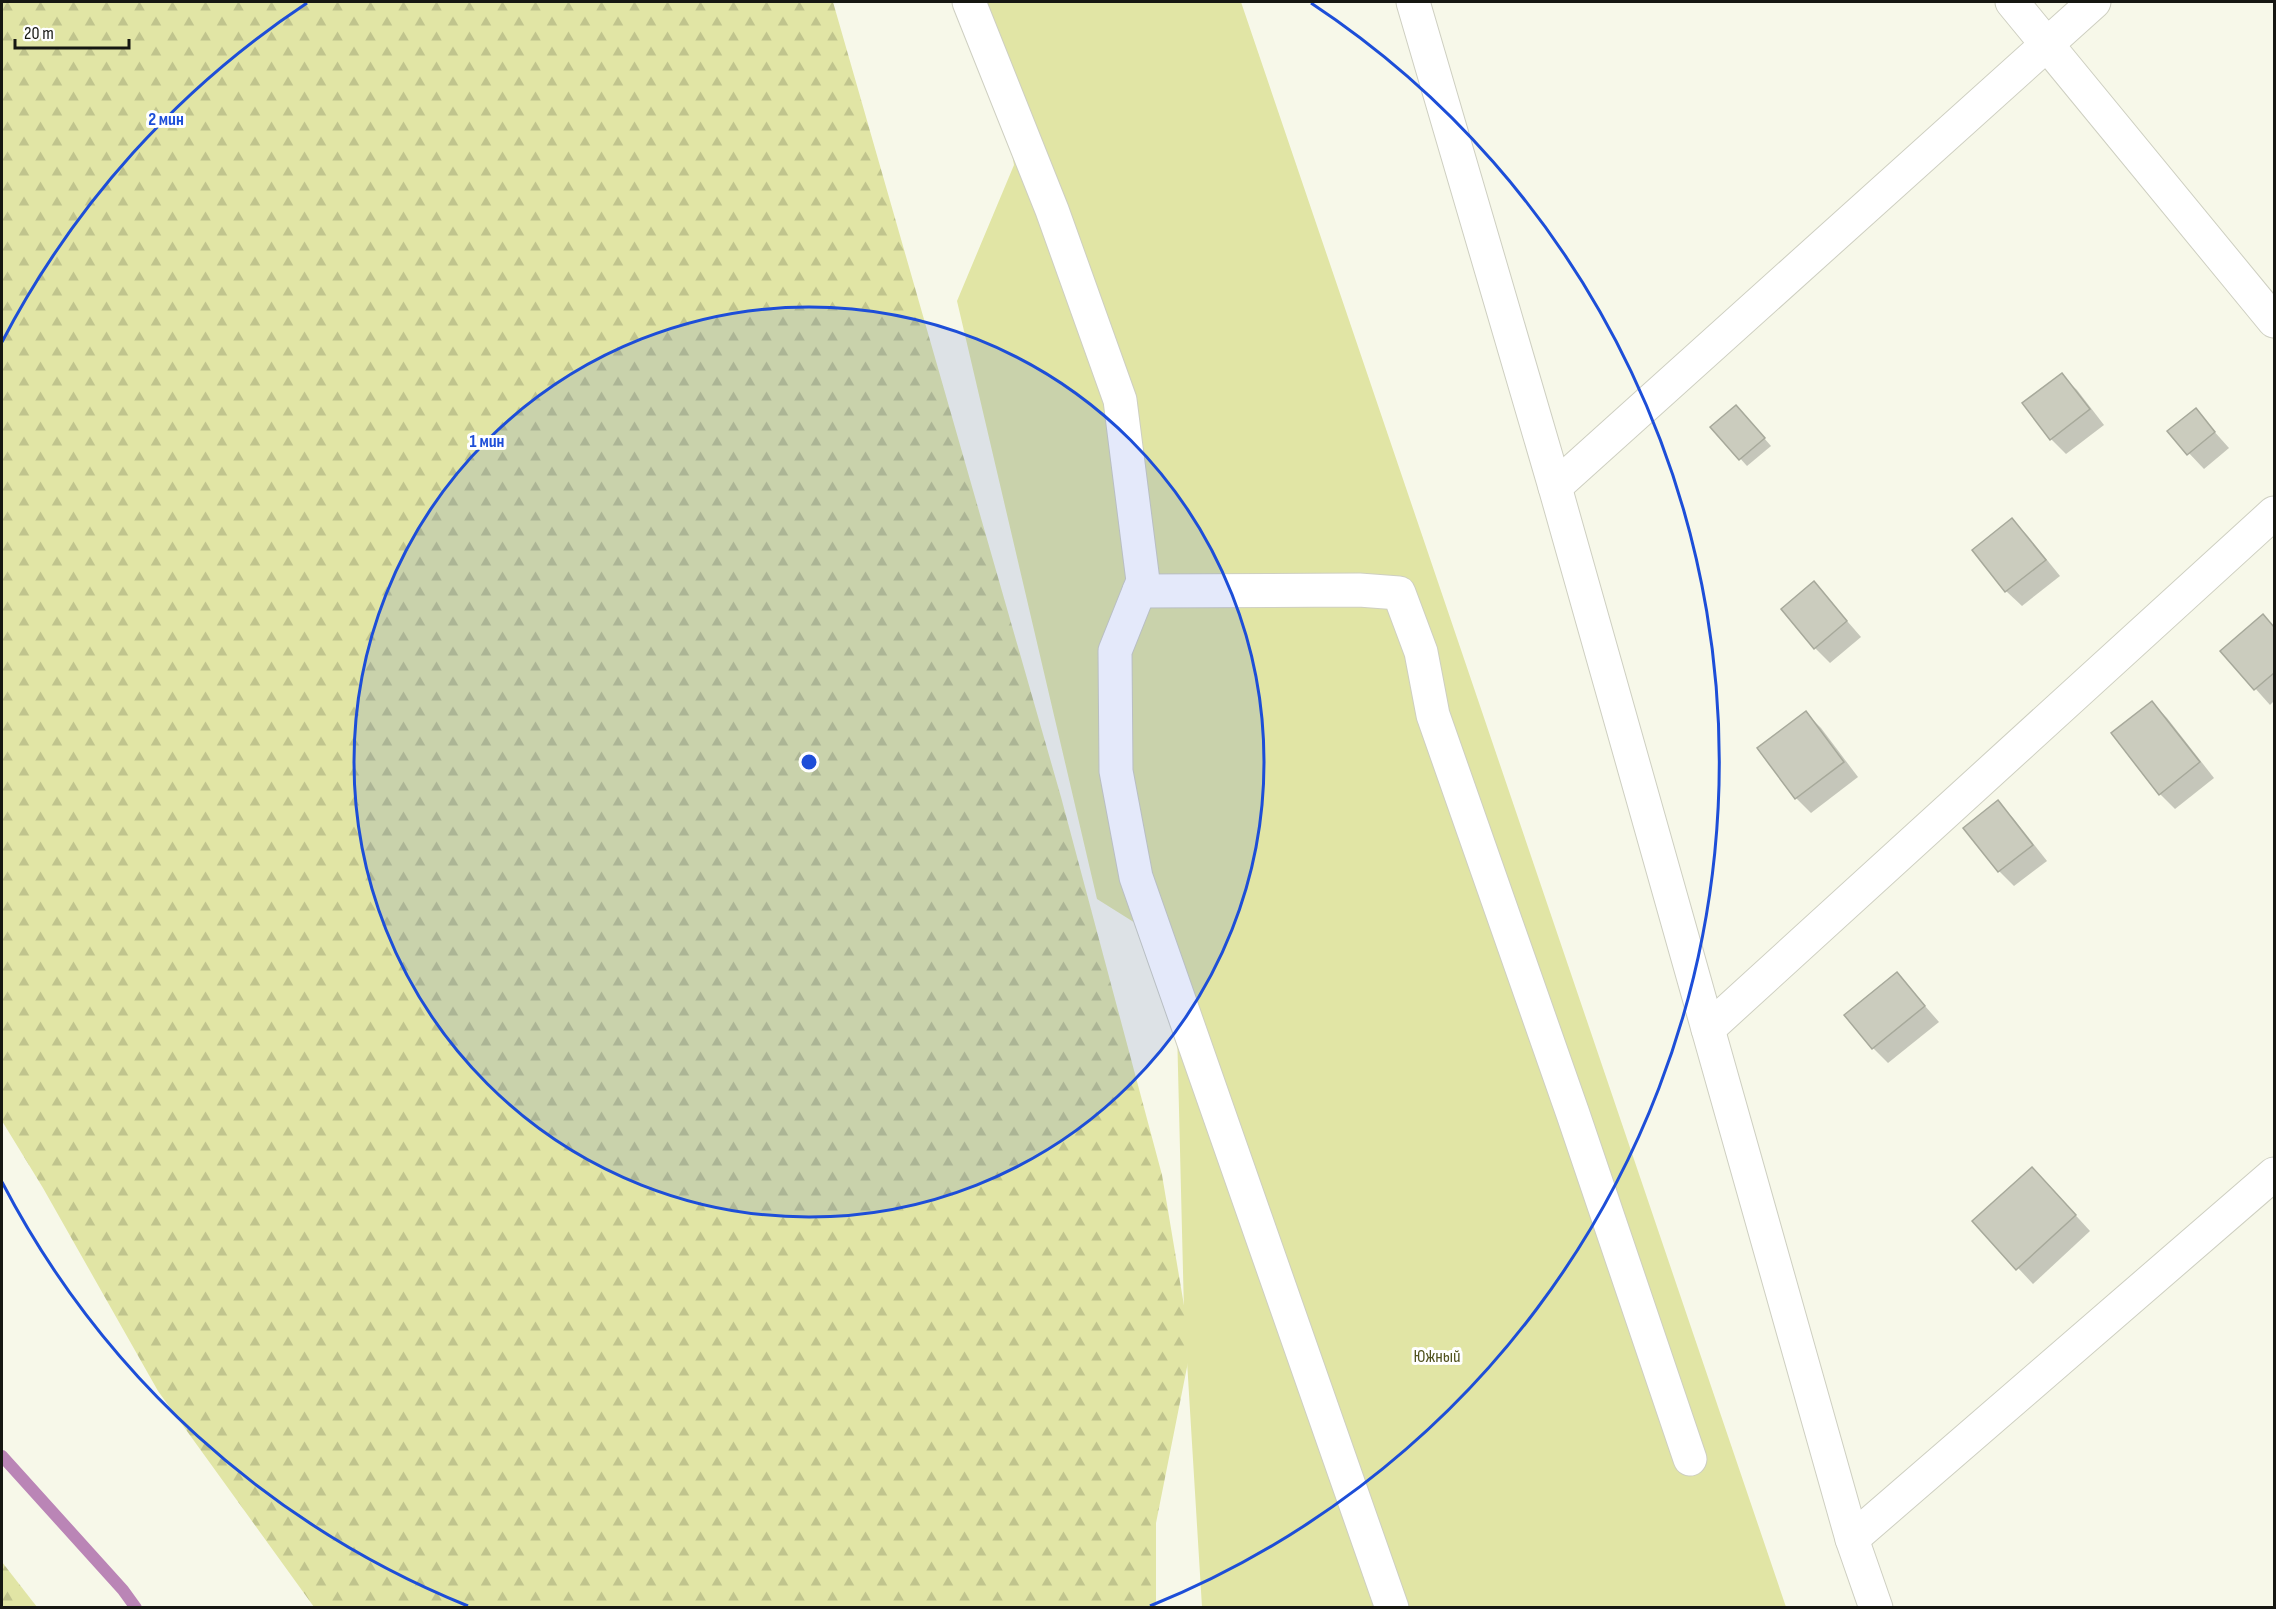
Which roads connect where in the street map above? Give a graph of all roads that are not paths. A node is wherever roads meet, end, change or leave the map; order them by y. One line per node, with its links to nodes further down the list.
1 (969, 2): 9 (lane)
2 (1413, 2): 7 (lane)
3 (2012, 2): 5 (lane)
4 (2094, 2): 5 (lane)
5 (2047, 44): 6 (lane); 7 (lane)
6 (2274, 321)
7 (1555, 487): 10 (lane)
8 (2274, 513): 10 (lane)
9 (1139, 591): 12 (lane); 14 (lane)
10 (1708, 1029): 13 (lane)
11 (2274, 1174): 13 (lane)
12 (1690, 1459)
13 (1852, 1539): 15 (lane)
14 (1392, 1608)
15 (1876, 1608)

